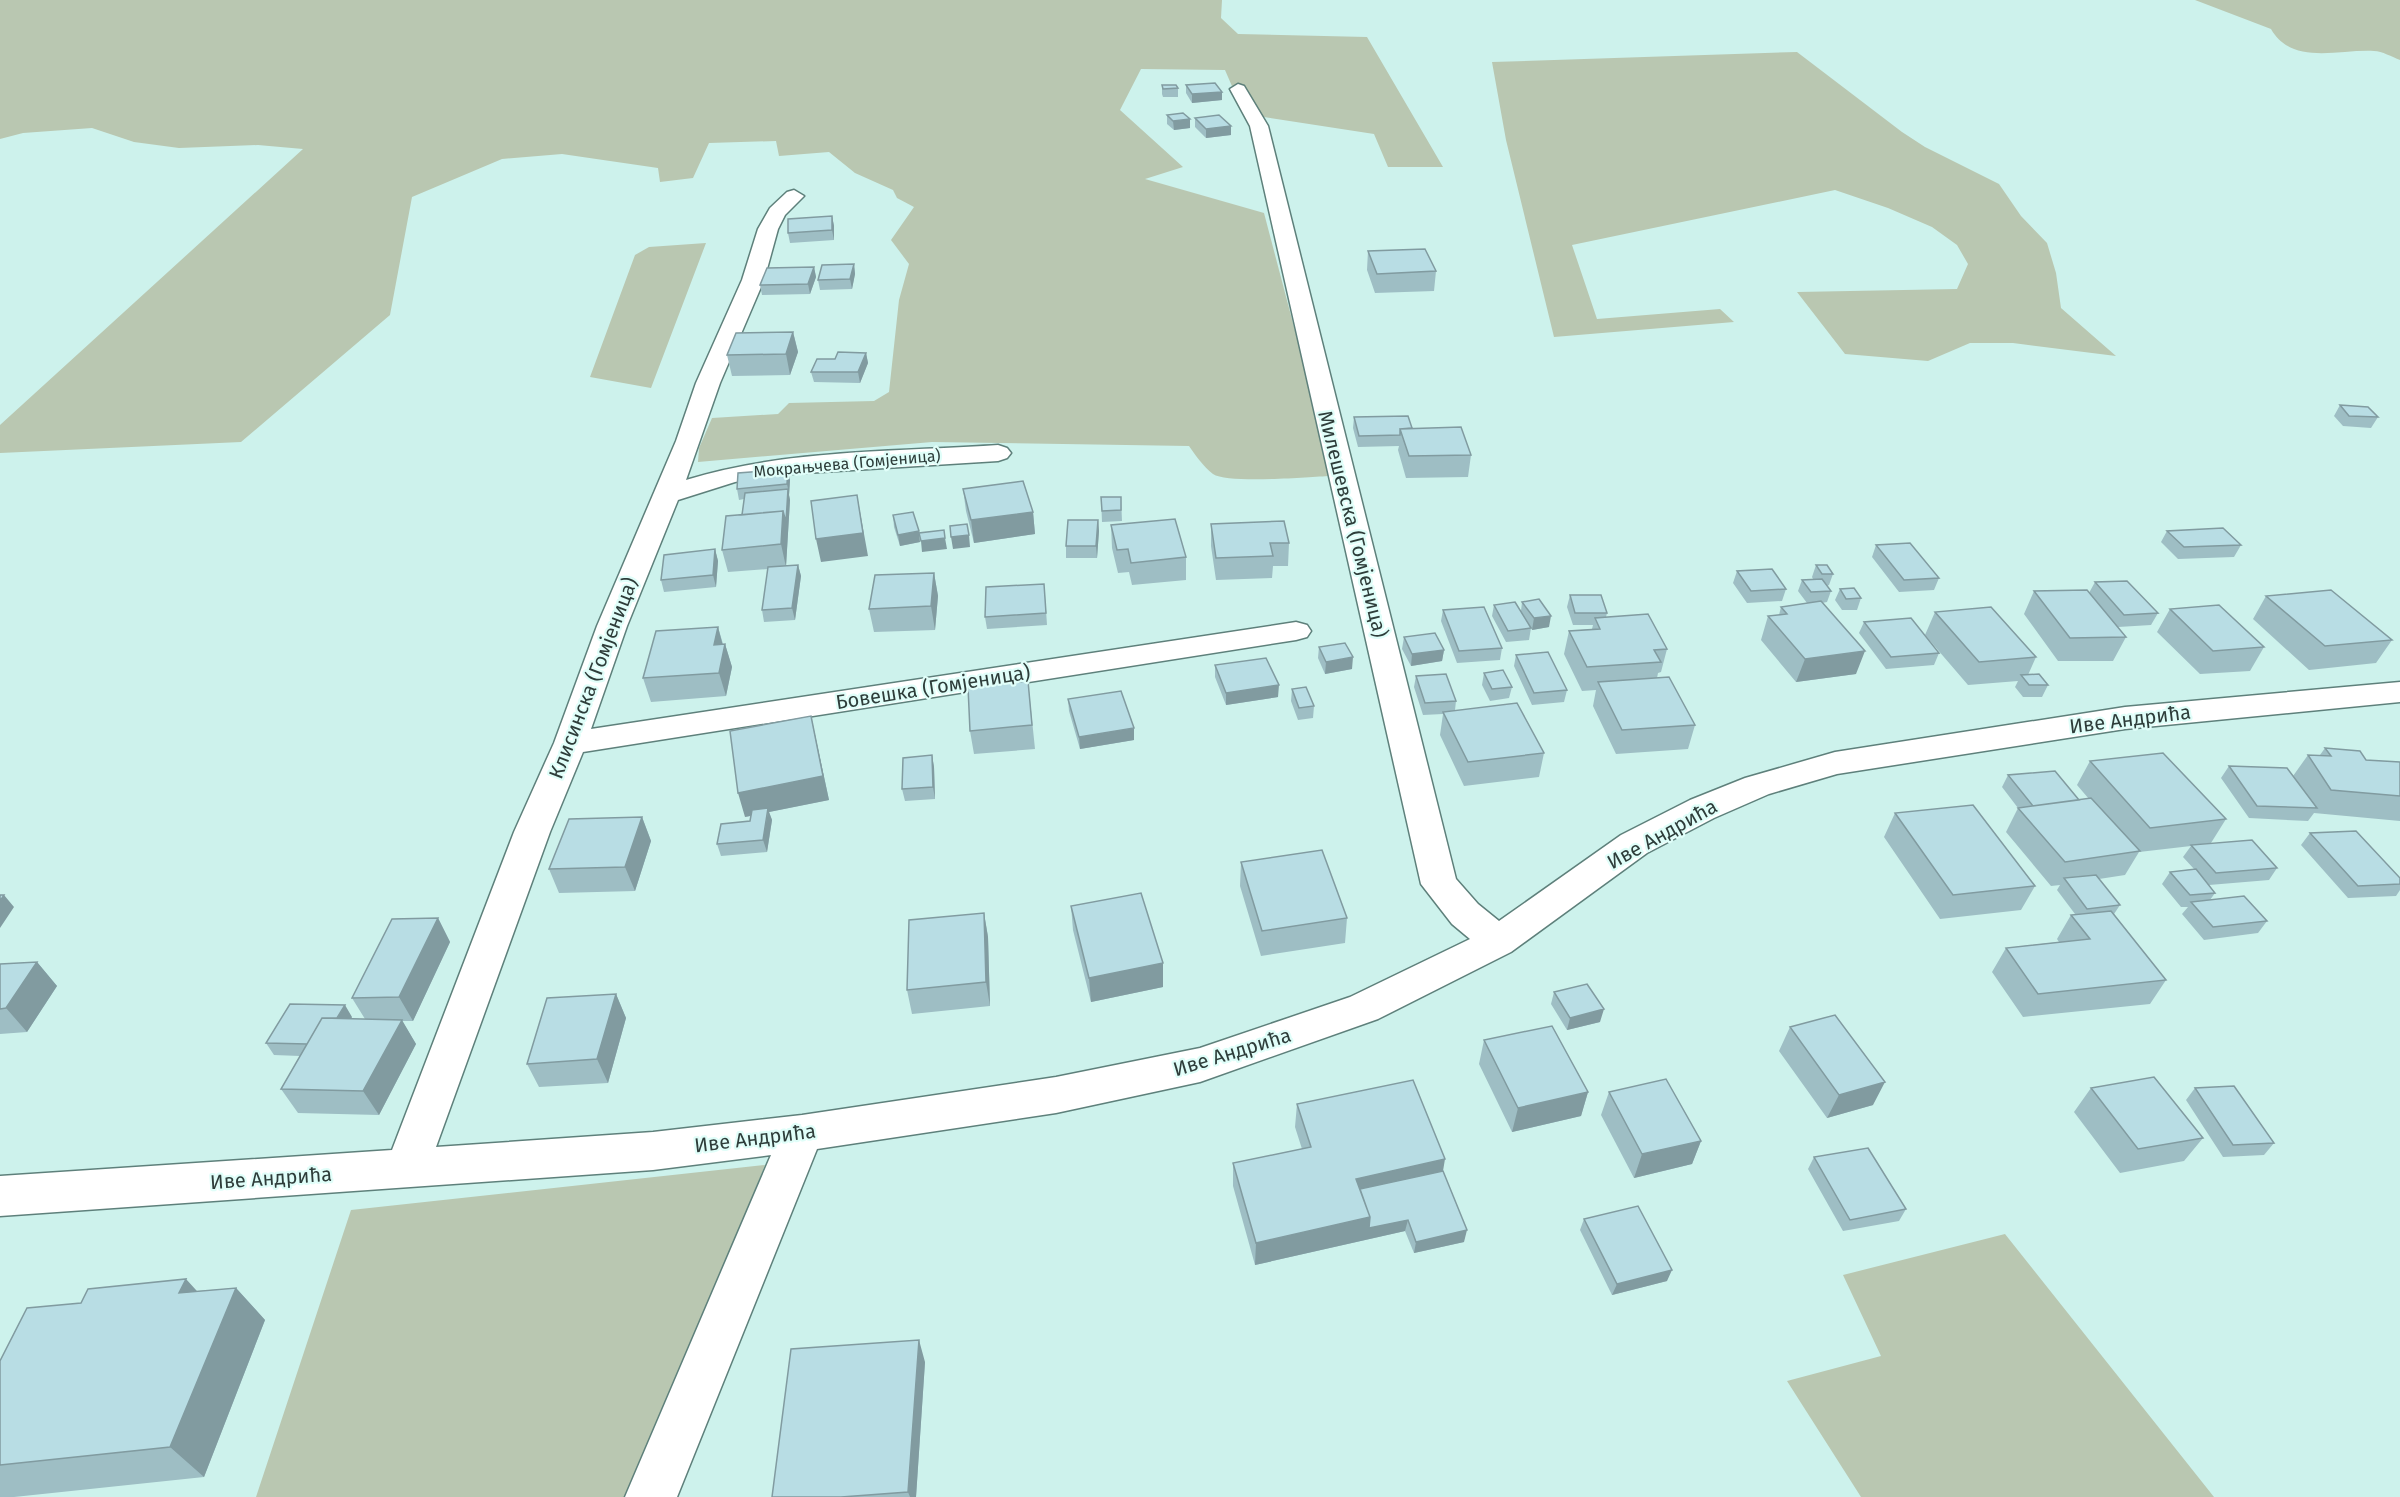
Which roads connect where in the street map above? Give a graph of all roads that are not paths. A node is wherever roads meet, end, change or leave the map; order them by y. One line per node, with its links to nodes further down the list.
1 (1238, 89): 8 (street, Милешевска (Гомјеница))
2 (794, 196): 4 (street, Клисинска (Гомјеница))
3 (998, 453): 4 (street, Мокрањчева (Гомјеница))
4 (665, 495): 7 (street, Клисинска (Гомјеница))
5 (1296, 631): 7 (street, Бовешка (Гомјеница))
6 (2400, 692): 8 (street, Иве Андрића)
7 (570, 743): 10 (street, Клисинска (Гомјеница))
8 (1498, 942): 9 (street, Иве Андрића)
9 (802, 1133): 10 (street, Иве Андрића); 12 (street)
10 (407, 1168): 11 (street, Иве Андрића)
11 (0, 1196)
12 (651, 1497)

